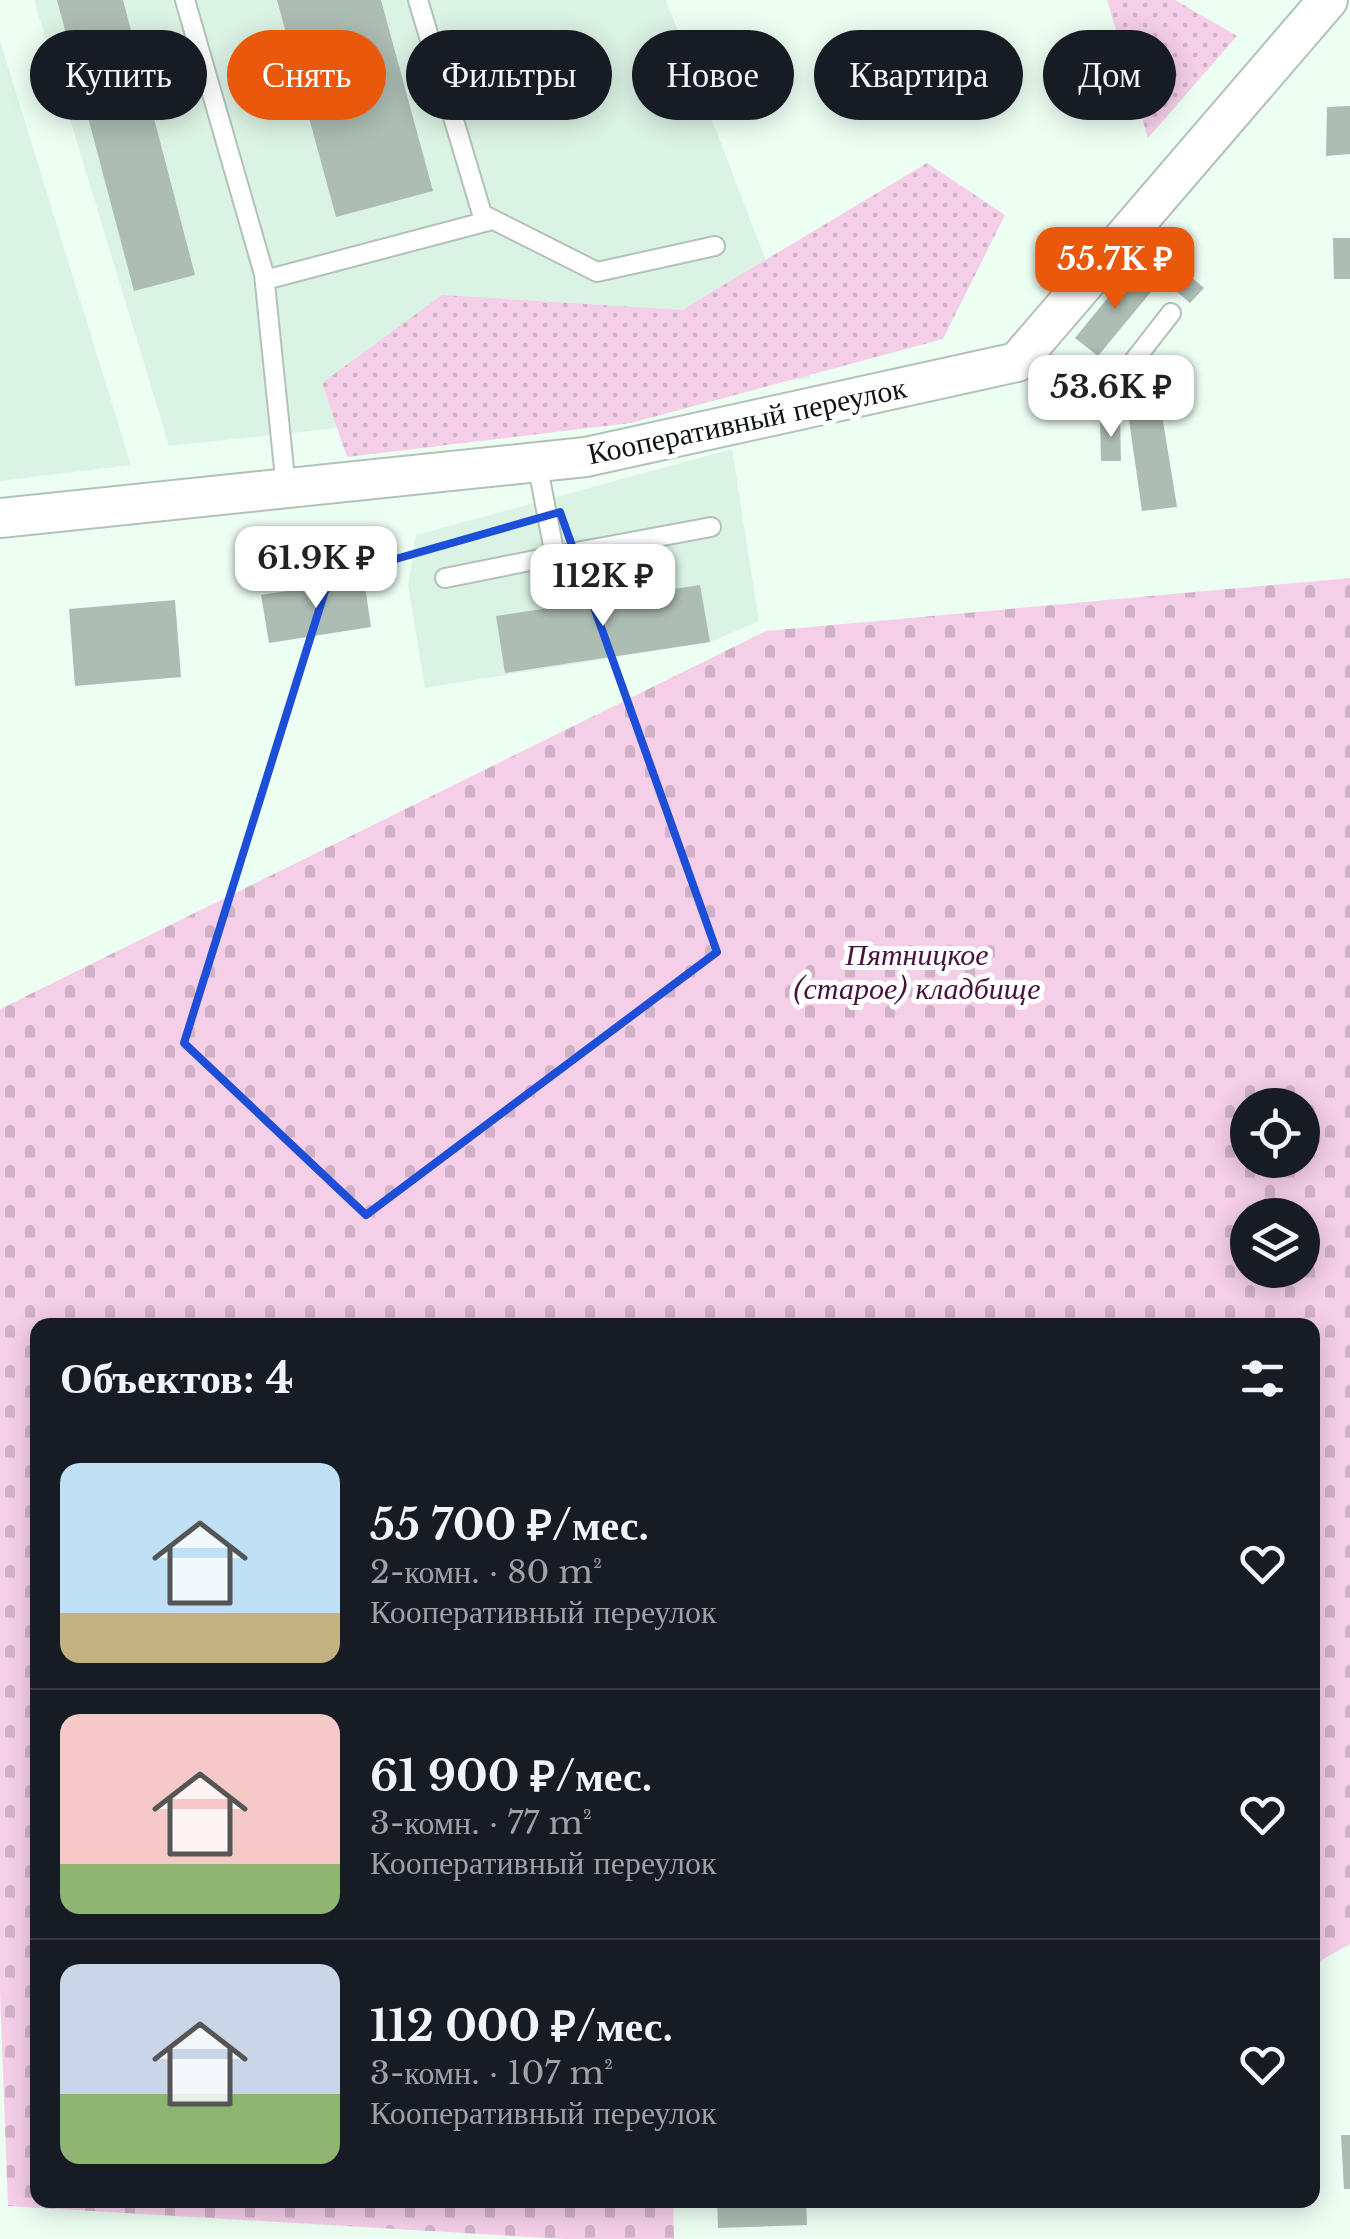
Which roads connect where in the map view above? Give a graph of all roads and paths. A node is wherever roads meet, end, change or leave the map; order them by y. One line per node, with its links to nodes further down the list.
1 (184, 0): 6 (lane)
2 (418, 0): 4 (lane)
3 (1328, 0): 8 (street)
4 (492, 220): 5 (lane); 6 (lane)
5 (715, 246)
6 (265, 280): 10 (lane)
7 (1172, 313): 8 (lane)
8 (1017, 362): 9 (street, Кооперативный переулок)
9 (538, 463): 10 (street, Кооперативный переулок); 13 (lane)
10 (286, 488): 11 (street, Кооперативный переулок)
11 (0, 518)
12 (711, 528): 13 (lane)
13 (555, 556): 14 (lane)
14 (444, 578)

